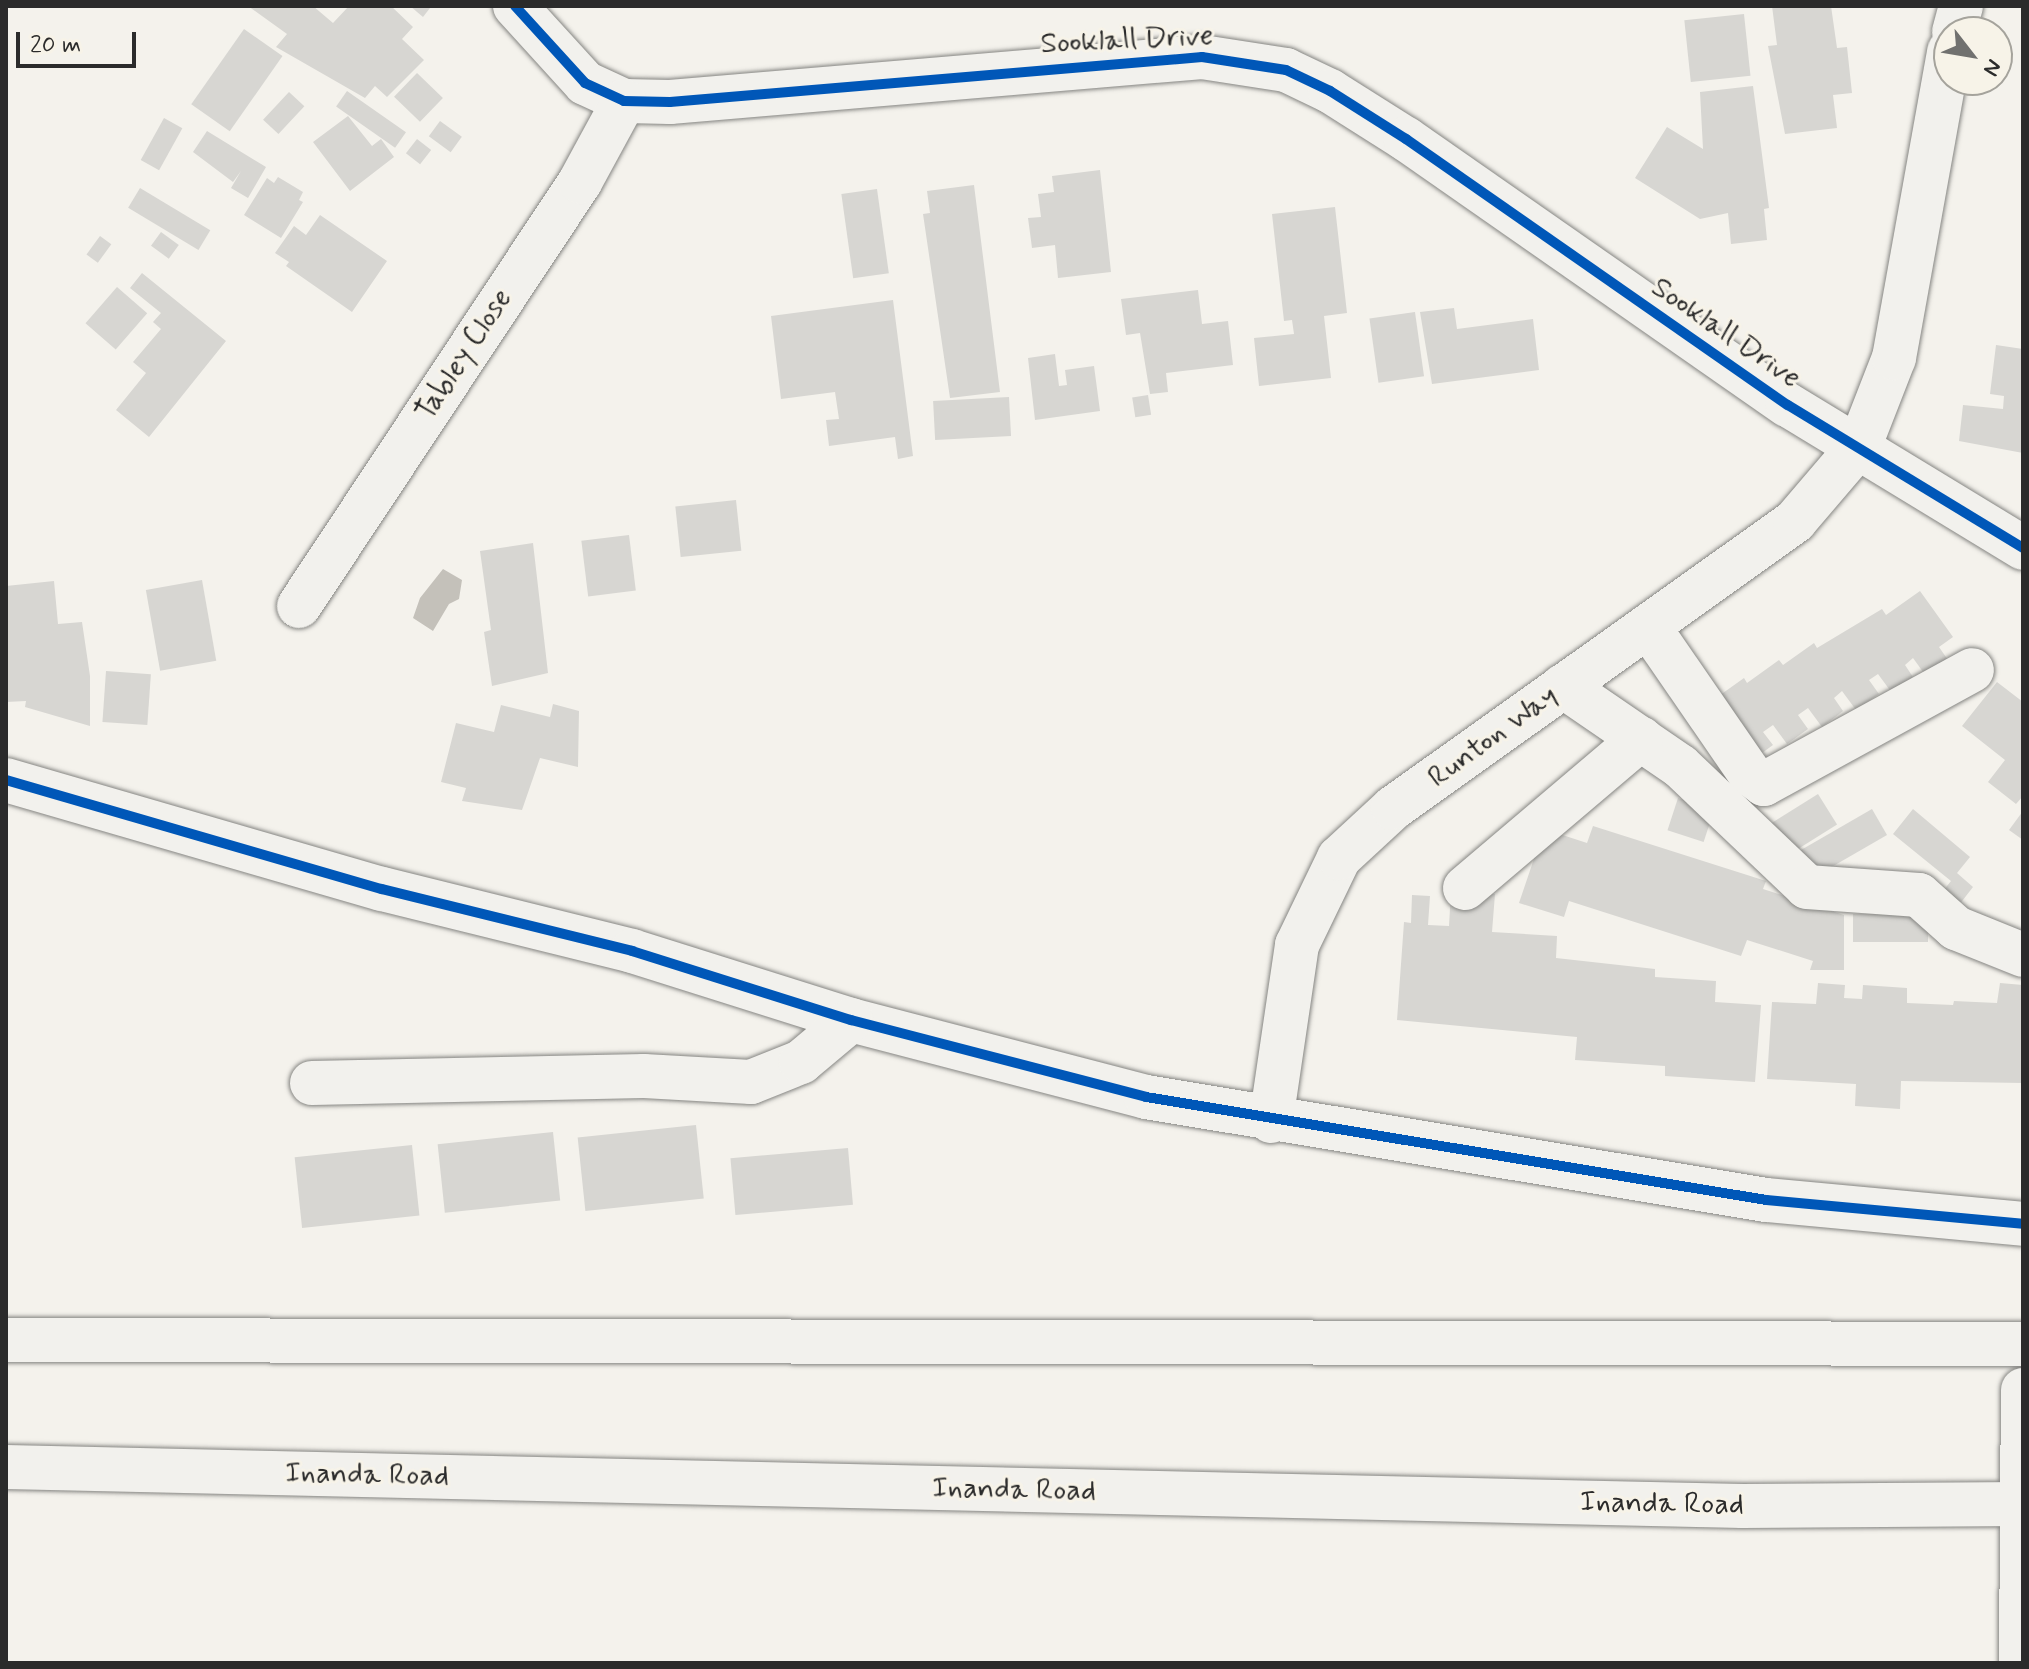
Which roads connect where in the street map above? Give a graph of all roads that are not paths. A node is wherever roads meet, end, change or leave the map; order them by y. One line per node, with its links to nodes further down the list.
1 (515, 6): 3 (street, Sooklall Drive)
2 (1941, 96): 4 (street)
3 (624, 101): 4 (street, Sooklall Drive); 6 (street, Tabley Close)
4 (1860, 445): 5 (street, Sooklall Drive); 7 (street, Runton Way)
5 (2023, 548)
6 (299, 606)
7 (1648, 626): 8 (street); 9 (street, Runton Way)
8 (1972, 670)
9 (1563, 686): 10 (street); 16 (street, Runton Way)
10 (1641, 739): 12 (street); 13 (street)
11 (6, 780): 14 (street)
12 (1465, 888)
13 (2023, 955)
14 (851, 1020): 15 (street); 16 (street)
15 (312, 1083)
16 (1271, 1121): 17 (street)
17 (2023, 1224)
18 (6, 1340): 19 (street)
19 (2023, 1344)
20 (2023, 1390): 22 (street)
21 (6, 1467): 22 (street, Inanda Road)
22 (2021, 1504): 23 (street)
23 (2021, 1663)

